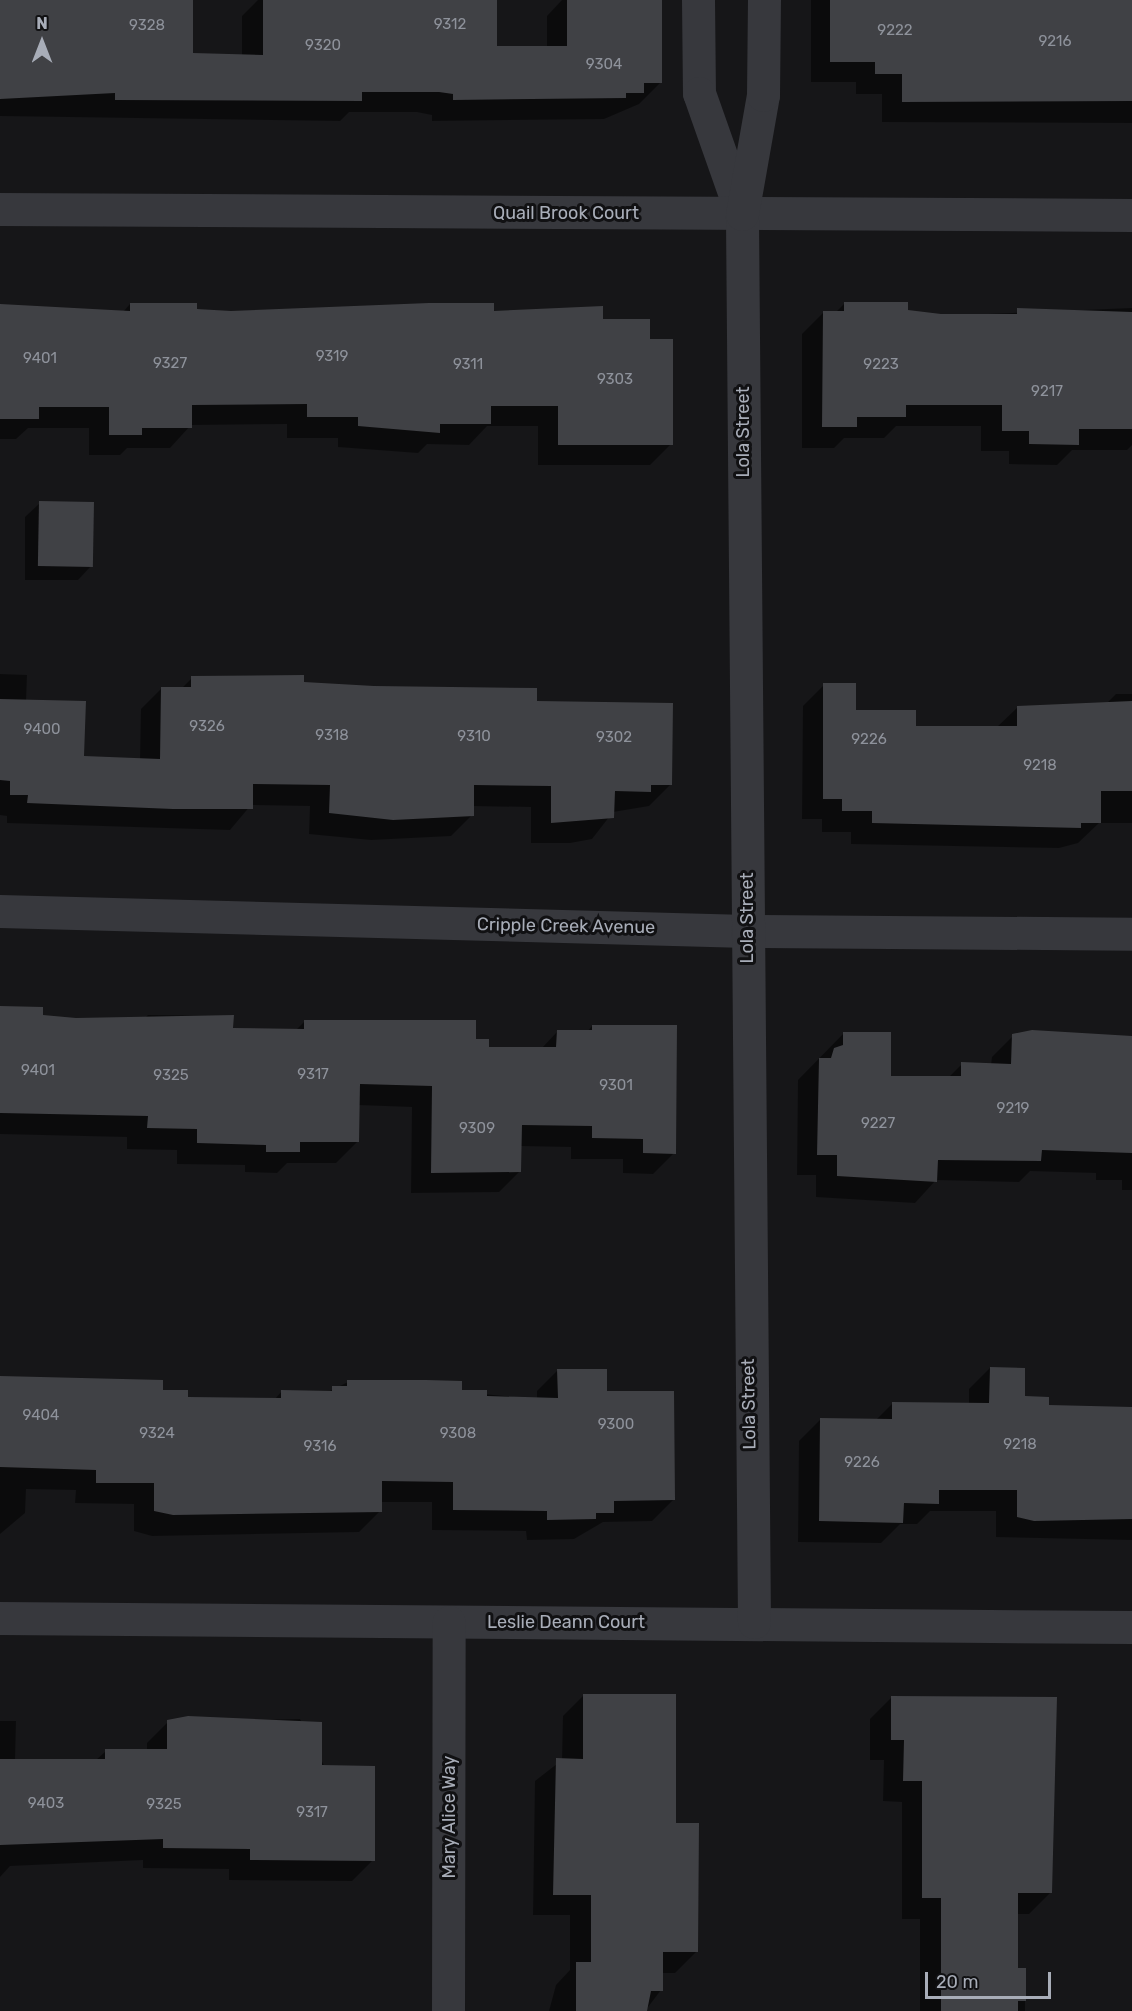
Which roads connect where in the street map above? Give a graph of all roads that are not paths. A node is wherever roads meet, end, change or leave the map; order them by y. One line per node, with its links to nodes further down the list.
1 (698, 0): 4 (street, Lola Street)
2 (764, 0): 4 (street, Lola Street)
3 (0, 209): 4 (street, Quail Brook Court)
4 (742, 214): 5 (street, Quail Brook Court); 7 (street, Lola Street)
5 (1132, 215)
6 (0, 911): 7 (street, Cripple Creek Avenue)
7 (747, 931): 8 (street, Cripple Creek Avenue); 11 (street, Lola Street)
8 (1132, 934)
9 (0, 1618): 10 (street, Leslie Deann Court)
10 (449, 1622): 11 (street, Leslie Deann Court); 13 (street, Mary Alice Way)
11 (754, 1622): 12 (street, Leslie Deann Court)
12 (1132, 1627)
13 (448, 2011)

